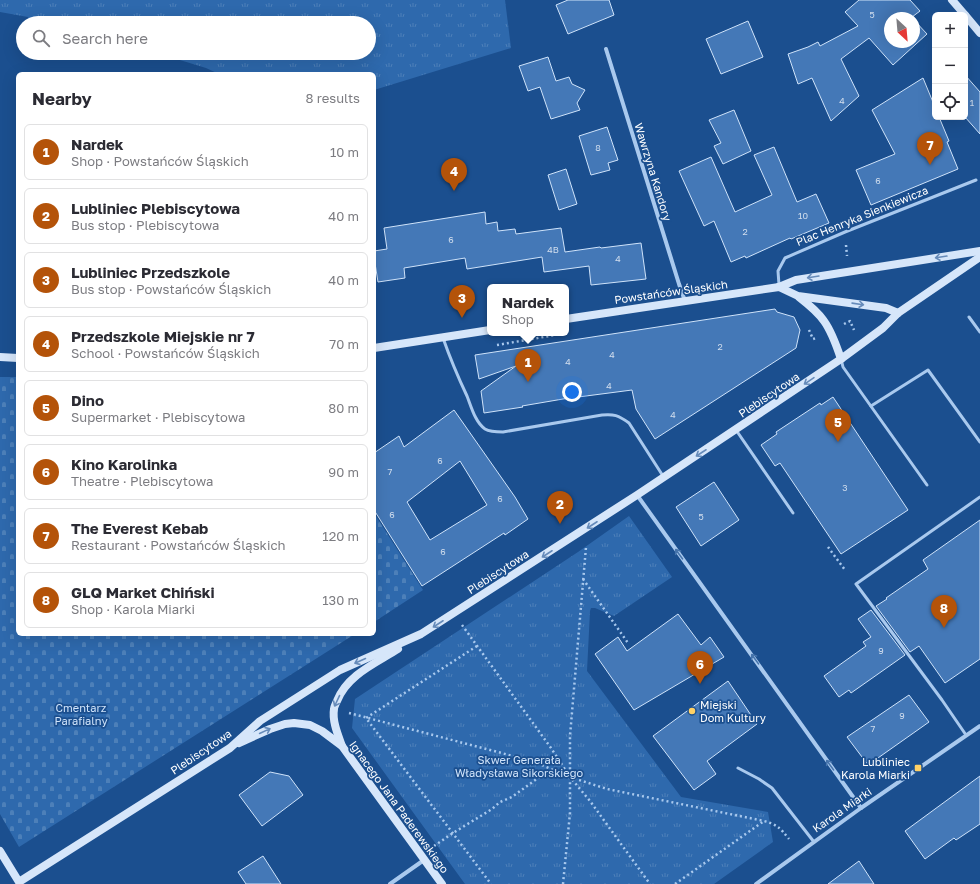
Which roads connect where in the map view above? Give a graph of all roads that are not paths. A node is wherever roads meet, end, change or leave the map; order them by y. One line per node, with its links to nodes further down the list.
1 (952, 0): 2 (street)
2 (962, 12)
3 (968, 19): 4 (street)
4 (980, 33)
5 (606, 49): 11 (street, Wawrzyna Kandory)
6 (976, 180): 9 (lane, Plac Henryka Sienkiewicza)
7 (980, 251): 9 (street, Powstańców Śląskich, one-way to 9)
8 (980, 257): 12 (street, Plebiscytowa)
9 (780, 287): 10 (street); 11 (street, Powstańców Śląskich)
10 (798, 296): 12 (street, one-way to 12); 21 (street)
11 (685, 301): 14 (street, Powstańców Śląskich)
12 (898, 313): 21 (street, Plebiscytowa)
13 (969, 317): 16 (lane)
14 (569, 319)
15 (487, 331): 17 (street)
16 (980, 332)
17 (443, 338): 18 (street); 25 (lane)
18 (376, 348)
19 (0, 357): 20 (street)
20 (16, 358)
21 (841, 359): 22 (lane); 23 (street, Plebiscytowa, one-way to 23)
22 (871, 406): 24 (lane); 26 (lane)
23 (736, 430): 25 (street, Plebiscytowa, one-way to 25); 29 (lane)
24 (980, 442)
25 (664, 478): 27 (street, Plebiscytowa)
26 (927, 485)
27 (637, 495): 30 (street, Plebiscytowa, one-way to 30); 36 (street, one-way to 27)
28 (980, 497): 32 (lane)
29 (793, 513)
30 (421, 634): 33 (street, one-way to 33); 34 (street, Plebiscytowa, one-way to 34)
31 (980, 726): 32 (street, Karola Miarki)
32 (966, 735): 36 (street, Karola Miarki)
33 (342, 746): 34 (street, Ignacego Jana Paderewskiego, one-way to 33); 39 (street, Ignacego Jana Paderewskiego)
34 (230, 748): 40 (street, Plebiscytowa)
35 (738, 768): 37 (lane)
36 (861, 808): 37 (street, Karola Miarki)
37 (814, 842): 43 (street, Karola Miarki)
38 (0, 851): 40 (street)
39 (424, 860): 41 (street); 42 (street, Ignacego Jana Paderewskiego)
40 (18, 883)
41 (390, 884)
42 (442, 884)
43 (756, 884)

